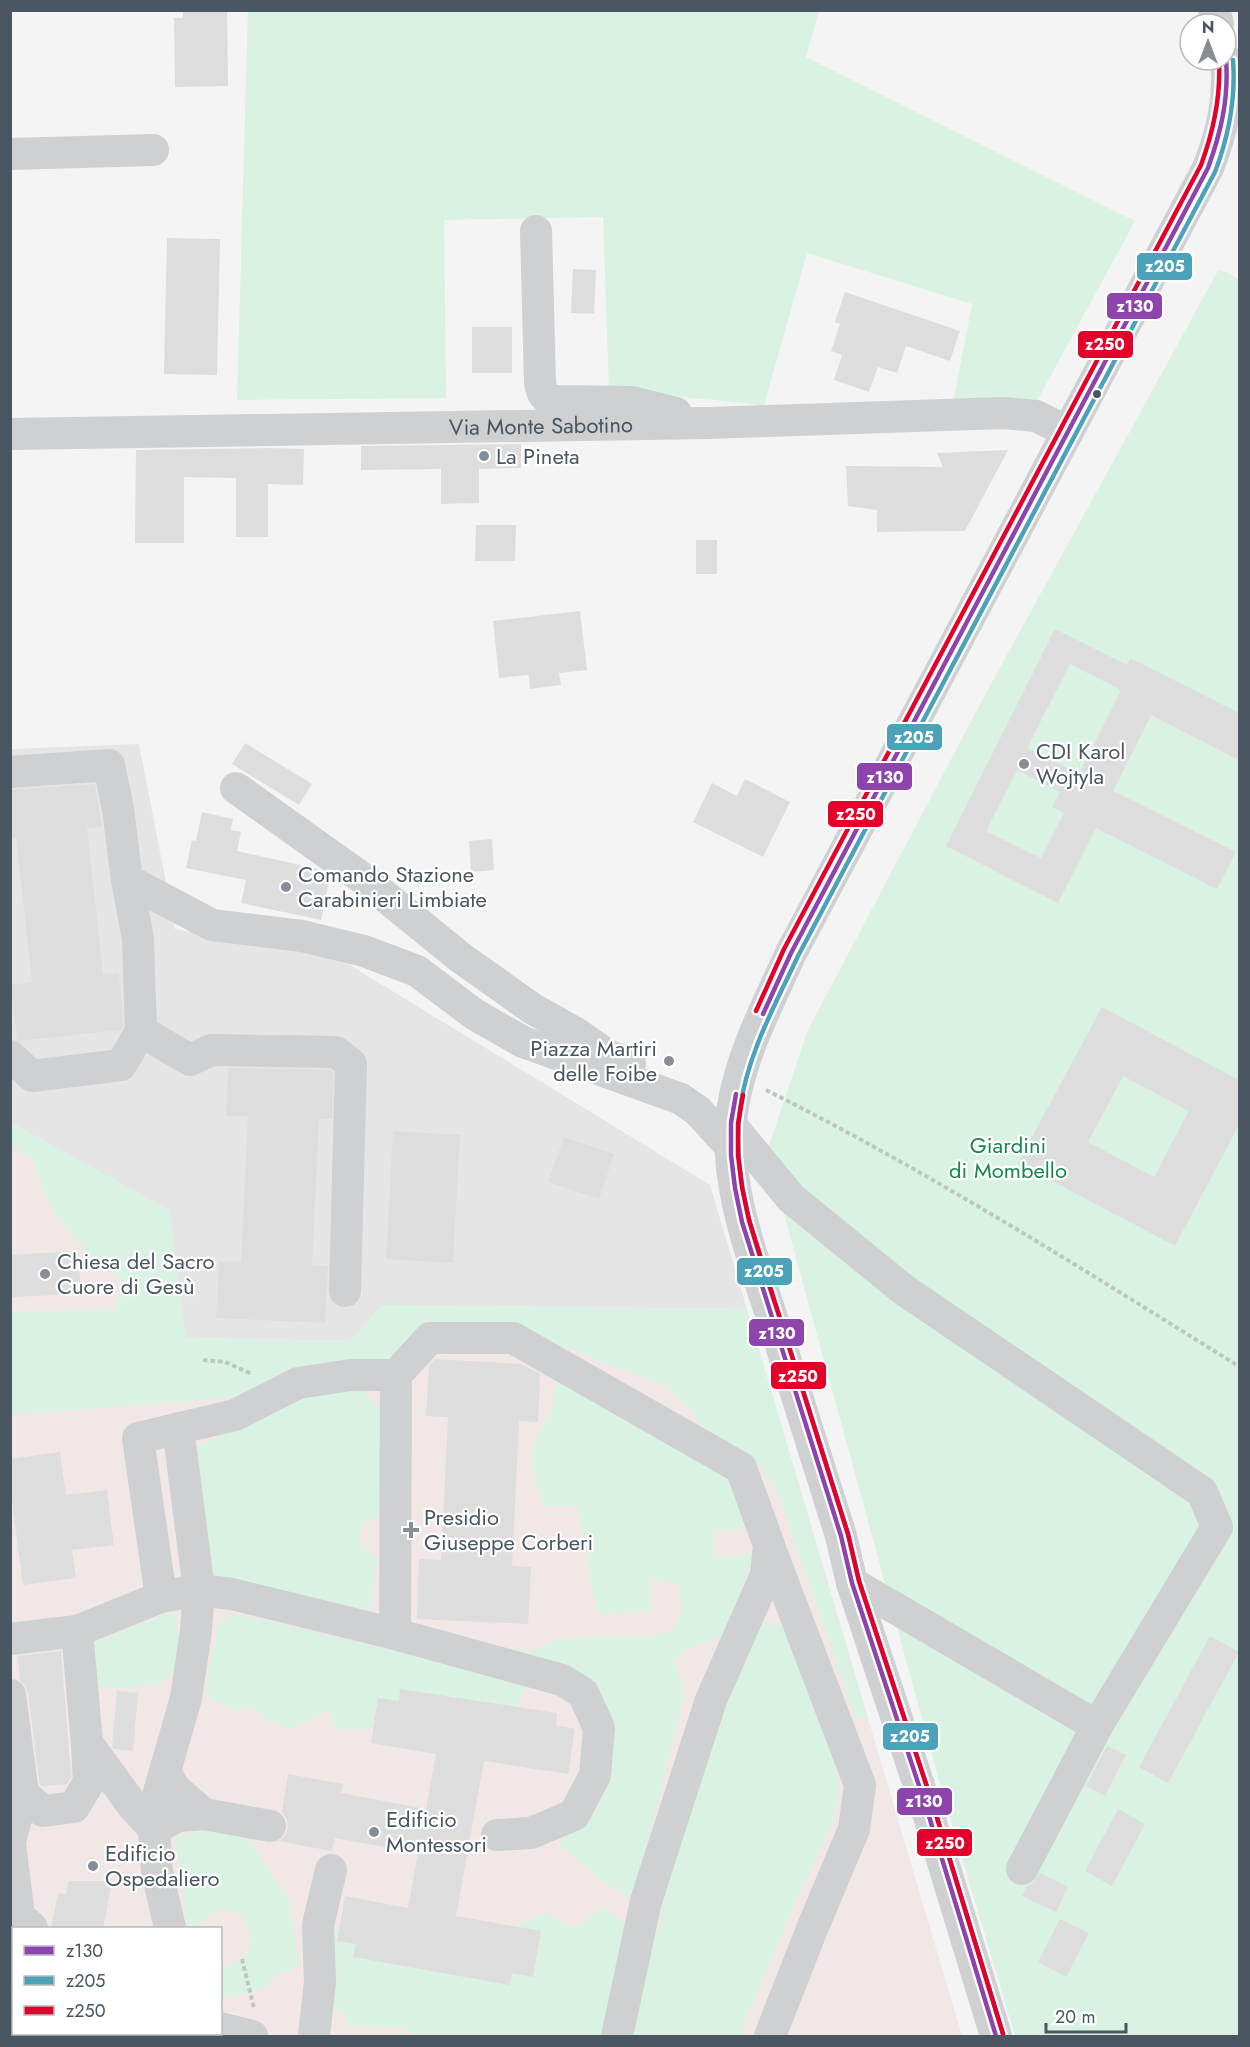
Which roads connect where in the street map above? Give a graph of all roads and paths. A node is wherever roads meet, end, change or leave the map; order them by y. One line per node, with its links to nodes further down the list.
1 (1226, 72): 6 (street)
2 (153, 150): 3 (street)
3 (10, 154)
4 (536, 231): 5 (street)
5 (708, 423): 6 (street, Via Monte Sabotino); 7 (street, Via Monte Sabotino)
6 (1068, 432): 14 (street)
7 (10, 434)
8 (10, 772): 10 (street)
9 (236, 788): 13 (street)
10 (127, 880): 11 (street); 15 (street)
11 (141, 1031): 12 (street); 16 (street)
12 (10, 1056)
13 (651, 1070)
14 (740, 1077): 15 (street); 18 (path)
15 (731, 1136): 25 (street); 32 (street)
16 (345, 1291)
17 (203, 1360): 20 (path)
18 (1239, 1367)
19 (396, 1375): 20 (street); 24 (street); 29 (street)
20 (275, 1395): 21 (street)
21 (178, 1428): 22 (street); 23 (street)
22 (149, 1511): 23 (street); 27 (street)
23 (189, 1511): 26 (street)
24 (769, 1545): 49 (street); 50 (street)
25 (852, 1582): 32 (street); 51 (street)
26 (199, 1590): 27 (street); 29 (street); 34 (street)
27 (161, 1597): 28 (street)
28 (77, 1631): 30 (street); 33 (street)
29 (395, 1634): 39 (street)
30 (10, 1639)
31 (10, 1695): 35 (street)
32 (1097, 1726): 41 (street)
33 (87, 1743): 35 (street); 38 (street)
34 (165, 1772): 36 (street); 38 (street)
35 (23, 1794): 40 (street)
36 (204, 1814): 37 (street); 38 (street)
37 (270, 1826)
38 (154, 1829): 44 (street)
39 (497, 1834)
40 (10, 1842): 43 (street)
41 (1022, 1869)
42 (331, 1870): 48 (street)
43 (30, 1927)
44 (169, 1927)
45 (242, 1959): 46 (path)
46 (254, 2026): 47 (street)
47 (222, 2028)
48 (314, 2037)
49 (617, 2037)
50 (770, 2037)
51 (996, 2037)

